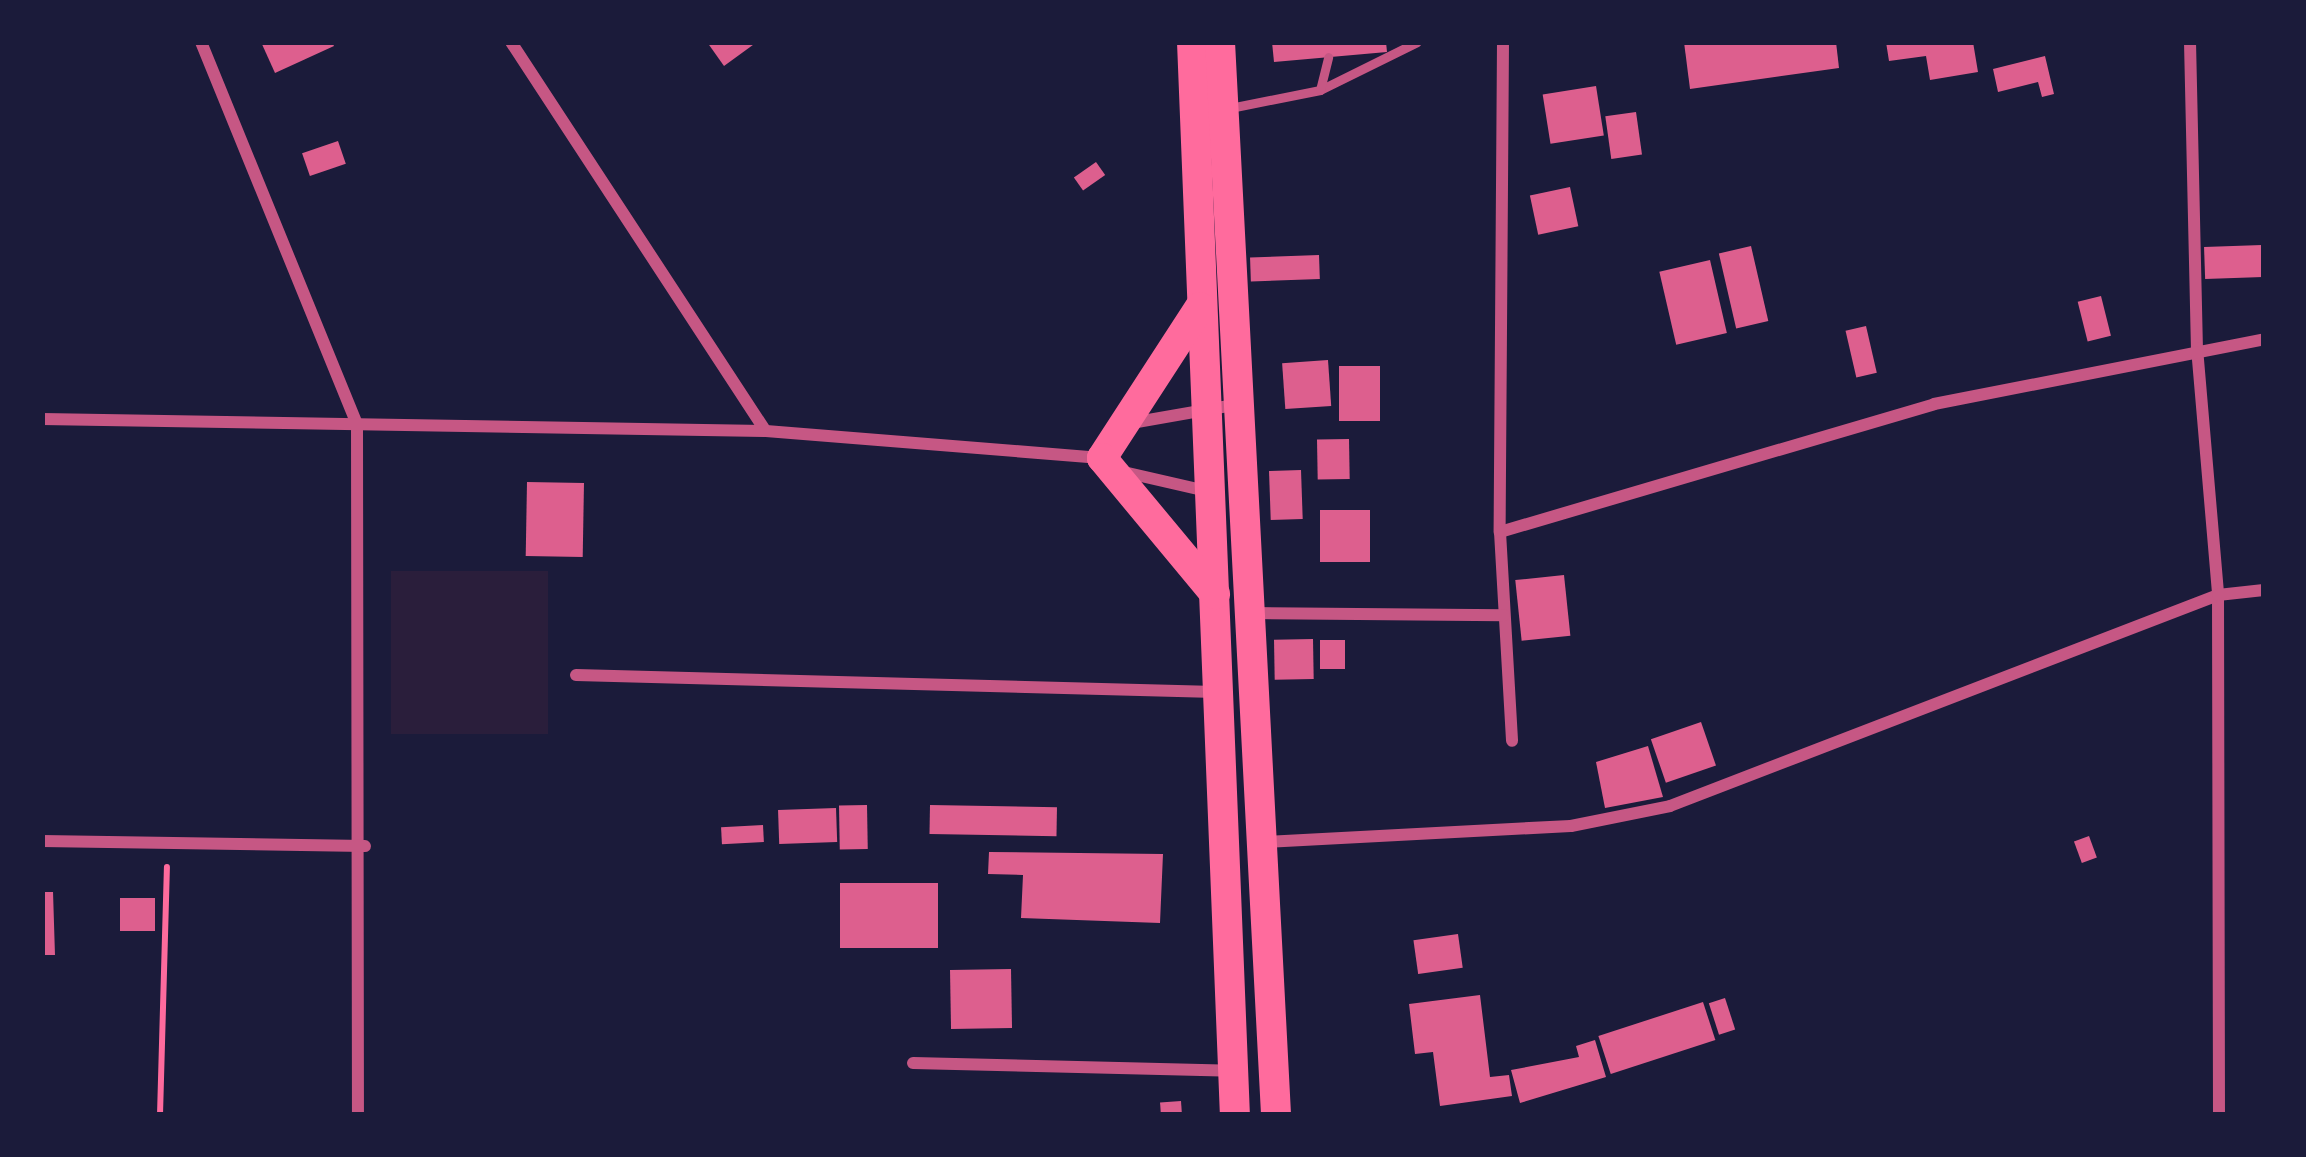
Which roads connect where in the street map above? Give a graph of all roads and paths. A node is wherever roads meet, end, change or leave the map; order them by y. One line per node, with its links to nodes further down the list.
1 (201, 42): 17 (street)
2 (511, 42): 18 (street)
3 (1192, 42): 11 (main road)
4 (1220, 42): 10 (main road)
5 (1418, 42): 9 (lane)
6 (1503, 42): 22 (street)
7 (2190, 42): 13 (street)
8 (1328, 57): 9 (lane)
9 (1320, 89): 10 (lane)
10 (1225, 110): 14 (main road)
11 (1200, 308): 15 (main road); 19 (main road)
12 (2264, 339): 13 (street)
13 (2197, 348): 22 (street); 25 (street)
14 (1241, 404): 15 (street); 20 (main road)
15 (1204, 406): 19 (street); 21 (main road)
16 (42, 419): 17 (street)
17 (357, 424): 18 (street); 34 (street)
18 (766, 430): 19 (street)
19 (1102, 458): 21 (street); 24 (main road)
20 (1246, 490): 21 (street); 26 (main road)
21 (1208, 492): 24 (main road)
22 (1500, 532): 27 (street)
23 (2264, 590): 25 (street)
24 (1215, 594): 29 (main road)
25 (2218, 595): 32 (street); 41 (street)
26 (1252, 613): 27 (street); 32 (main road)
27 (1504, 615): 30 (street)
28 (576, 674): 29 (street)
29 (1223, 692): 36 (main road)
30 (1512, 741)
31 (42, 841): 33 (street)
32 (1264, 842): 40 (main road)
33 (168, 844): 34 (street); 37 (path)
34 (364, 846): 38 (street)
35 (913, 1064): 36 (street)
36 (1234, 1071): 39 (main road)
37 (160, 1115)
38 (358, 1115)
39 (1235, 1115)
40 (1276, 1115)
41 (2219, 1115)

